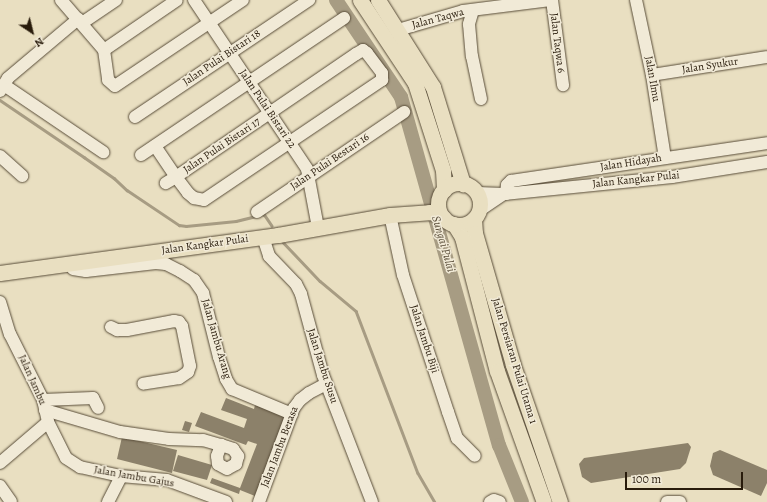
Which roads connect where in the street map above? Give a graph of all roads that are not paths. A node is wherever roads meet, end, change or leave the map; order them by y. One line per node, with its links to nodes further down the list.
1 (61, 0): 14 (street)
2 (116, 0): 14 (street)
3 (177, 0): 17 (street)
4 (194, 0): 15 (street, Jalan Pulai Bistari 22)
5 (243, 0): 15 (street)
6 (309, 0): 18 (street, Jalan Pulai Bistari 18)
7 (360, 0): 44 (main road, Jalan Persiaran Pulai Utama 1)
8 (378, 0): 16 (main road)
9 (551, 0): 11 (street, Jalan Taqwa); 22 (street, Jalan Taqwa 6)
10 (636, 0): 20 (street, Jalan Ilmu)
11 (527, 2): 12 (street, Jalan Taqwa)
12 (473, 10): 16 (street, Jalan Taqwa); 24 (street)
13 (344, 18): 21 (street)
14 (80, 21): 17 (street); 23 (street)
15 (209, 23): 17 (street); 18 (street, Jalan Pulai Bistari 22)
16 (398, 30): 40 (main road)
17 (104, 50)
18 (229, 53): 21 (street, Jalan Pulai Bistari 22); 27 (street, Jalan Pulai Bistari 18)
19 (767, 57): 20 (street, Jalan Syukur)
20 (652, 76): 34 (street, Jalan Ilmu)
21 (249, 82): 26 (street, Jalan Pulai Bistari 22); 30 (street)
22 (563, 85)
23 (2, 88): 31 (street)
24 (481, 99)
25 (404, 112): 38 (street, Jalan Pulai Bestari 16)
26 (269, 114): 28 (street, Jalan Pulai Bistari 22); 28 (street, Jalan Pulai Bistari 17); 39 (street, Jalan Pulai Bistari 17)
27 (135, 117)
28 (290, 142): 38 (street, Jalan Pulai Bistari 22); 39 (street)
29 (767, 143): 34 (street, Jalan Hidayah)
30 (155, 146): 32 (street); 39 (street)
31 (103, 152)
32 (141, 155)
33 (0, 156): 37 (street)
34 (665, 158): 36 (street, Jalan Hidayah)
35 (767, 162): 41 (street, Jalan Kangkar Pulai)
36 (575, 172): 41 (street); 43 (street, Jalan Hidayah)
37 (22, 176)
38 (309, 176): 45 (street, Jalan Pulai Bestari 16); 48 (street, Jalan Pulai Bistari 22)
39 (171, 180)
40 (463, 184): 42 (main road); 44 (main road)
41 (577, 186): 43 (street, Jalan Kangkar Pulai)
42 (477, 193): 43 (street, Jalan Kangkar Pulai); 47 (main road)
43 (505, 194): 47 (street, Jalan Kangkar Pulai)
44 (438, 207): 46 (main road, Jalan Kangkar Pulai); 47 (main road); 72 (main road, Jalan Persiaran Pulai Utama 1)
45 (257, 212)
46 (390, 214): 48 (main road, Jalan Kangkar Pulai); 60 (street, Jalan Jambu Biji)
47 (477, 214): 73 (main road, Jalan Persiaran Pulai Utama 1)
48 (318, 228): 49 (main road, Jalan Kangkar Pulai)
49 (263, 237): 51 (main road, Jalan Kangkar Pulai); 55 (street, Jalan Jambu Susu)
50 (73, 269): 58 (street, Jalan Jambu Arang)
51 (0, 273)
52 (0, 307): 57 (street, Jalan Jambu)
53 (111, 327): 54 (street)
54 (143, 384)
55 (326, 384): 58 (street, Jalan Jambu Berasa); 69 (street, Jalan Jambu Susu)
56 (98, 408): 57 (street)
57 (46, 411): 59 (street); 61 (street, Jalan Jambu); 62 (street)
58 (292, 414): 68 (street, Jalan Jambu Berasa)
59 (221, 445)
60 (475, 456)
61 (66, 458): 63 (street, Jalan Jambu Gajus)
62 (0, 464)
63 (121, 476): 66 (street); 67 (street, Jalan Jambu Gajus)
64 (0, 486): 65 (street)
65 (11, 502)
66 (108, 502)
67 (226, 502)
68 (259, 502)
69 (372, 502)
70 (490, 502): 71 (street)
71 (500, 502)
72 (544, 502)
73 (560, 502)
74 (668, 502): 75 (street)
75 (680, 502)

